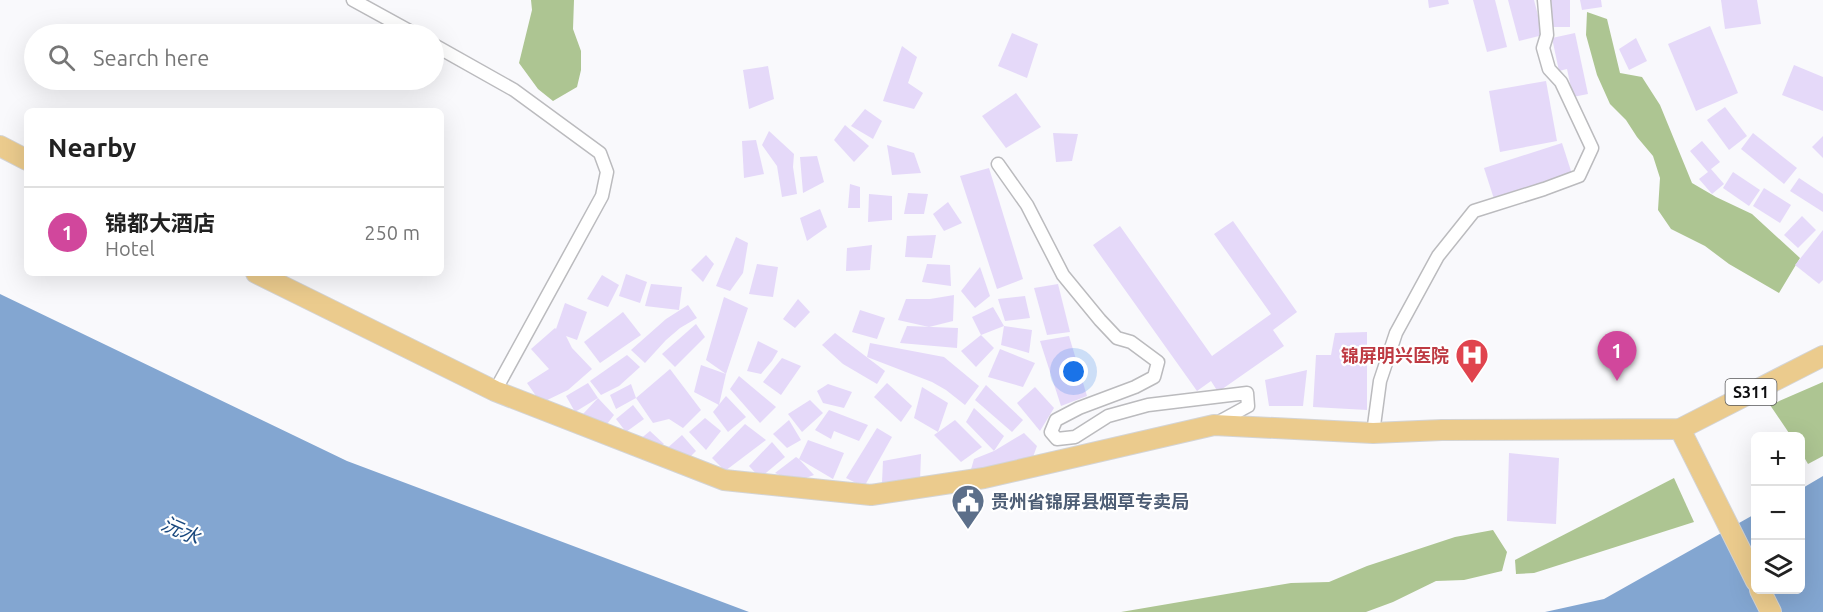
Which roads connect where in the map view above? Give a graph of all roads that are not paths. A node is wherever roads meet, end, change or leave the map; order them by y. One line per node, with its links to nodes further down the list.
1 (353, 0): 3 (street)
2 (1544, 0): 13 (street)
3 (397, 24)
4 (444, 51): 10 (street)
5 (0, 147): 6 (main road)
6 (24, 159)
7 (998, 164): 11 (street)
8 (262, 276): 10 (main road)
9 (1823, 356): 12 (main road, S311)
10 (495, 391): 11 (main road)
11 (1214, 425): 13 (main road)
12 (1680, 429): 13 (main road); 14 (main road)
13 (1373, 434)
14 (1751, 573)
15 (1762, 594): 16 (main road)
16 (1771, 612)

